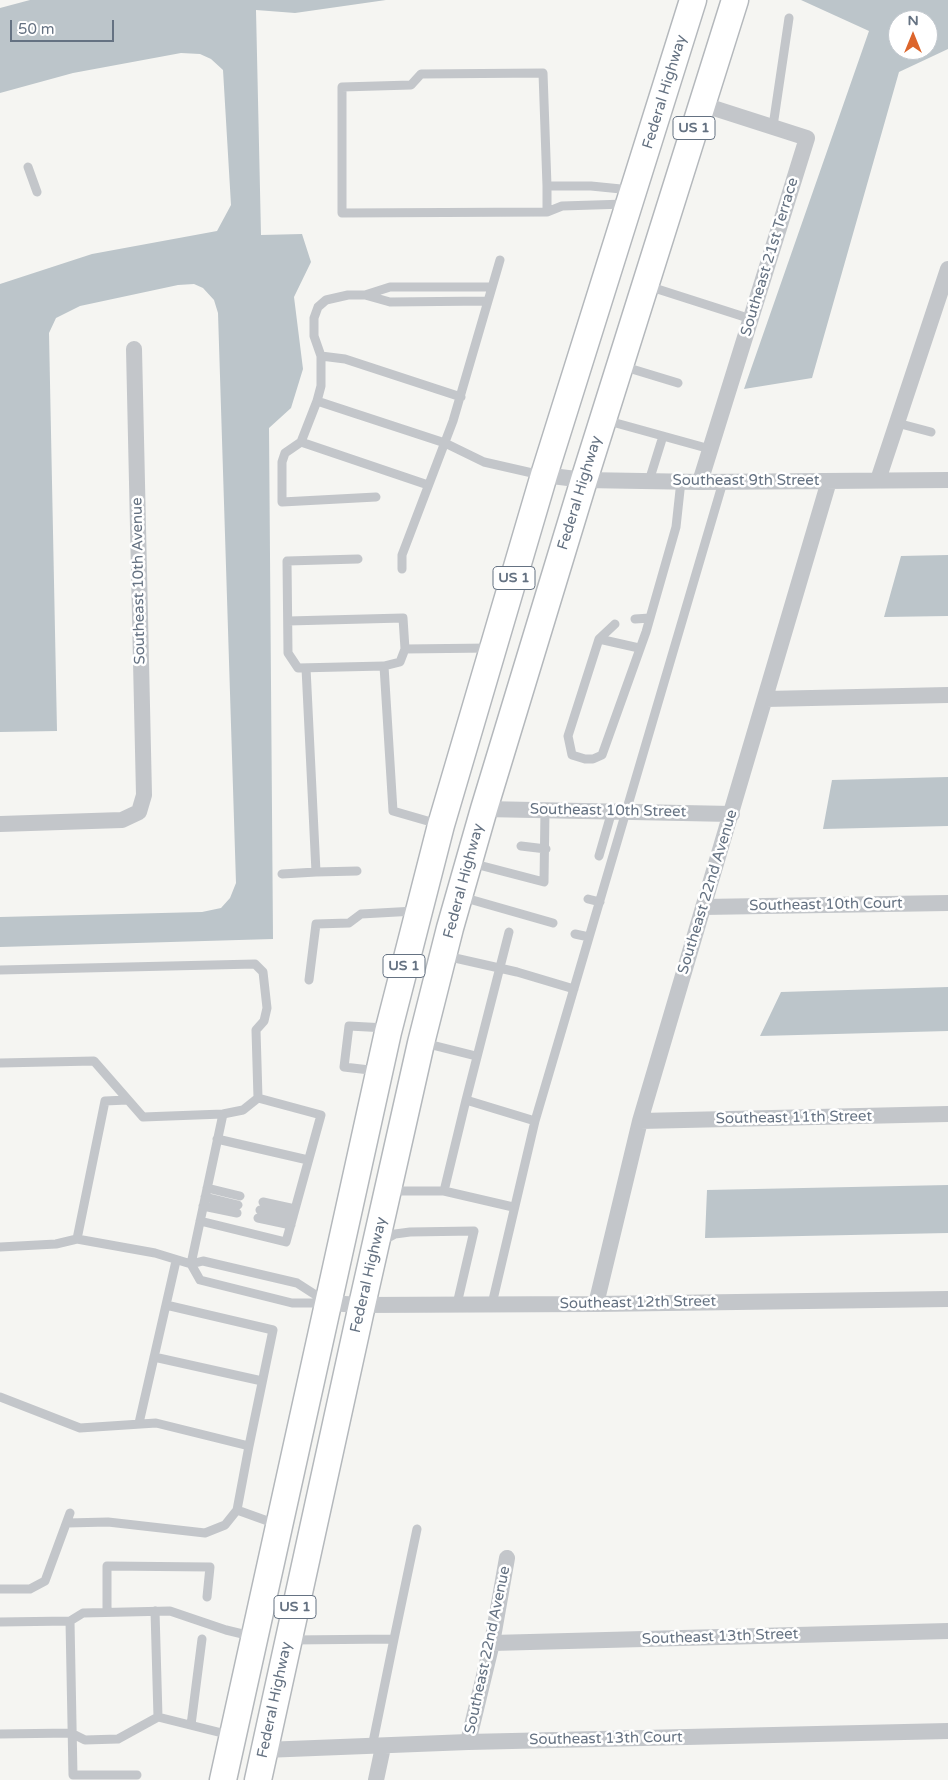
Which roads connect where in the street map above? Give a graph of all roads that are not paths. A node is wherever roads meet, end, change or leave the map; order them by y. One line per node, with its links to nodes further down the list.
1 (694, 0): 6 (main road, Federal Highway / US 1)
2 (734, 0): 4 (main road, Federal Highway / US 1)
3 (789, 18): 5 (lane)
4 (701, 104): 5 (street, Southeast 21st Terrace); 11 (main road, Federal Highway / US 1)
5 (773, 126): 20 (street, Southeast 21st Terrace)
6 (652, 132): 10 (main road, Federal Highway / US 1); 11 (main road)
7 (28, 167): 9 (lane)
8 (547, 186): 10 (lane); 12 (lane); 12 (lane)
9 (37, 192)
10 (631, 197): 12 (lane); 13 (main road); 34 (main road, Federal Highway / US 1)
11 (669, 207): 13 (main road, Federal Highway / US 1)
12 (547, 212)
13 (654, 256): 16 (main road, Federal Highway / US 1)
14 (500, 260): 17 (lane)
15 (948, 269): 28 (street)
16 (645, 285): 20 (lane); 23 (main road, Federal Highway / US 1)
17 (492, 288): 18 (lane); 19 (lane)
18 (365, 295): 19 (lane); 22 (lane)
19 (488, 301): 25 (lane)
20 (751, 319): 33 (street, Southeast 21st Terrace)
21 (134, 349): 64 (street, Southeast 10th Avenue)
22 (321, 356): 25 (lane); 26 (lane)
23 (620, 365): 24 (lane); 27 (main road, Federal Highway / US 1)
24 (678, 383)
25 (460, 397): 32 (lane)
26 (316, 401): 31 (lane); 32 (lane)
27 (603, 419): 30 (lane); 35 (main road, Federal Highway / US 1)
28 (897, 423): 29 (lane); 36 (street)
29 (931, 432)
30 (663, 436): 33 (lane); 38 (lane)
31 (301, 442): 43 (lane); 44 (lane)
32 (445, 443): 34 (lane); 43 (lane)
33 (710, 449): 40 (street, Southeast 21st Terrace)
34 (544, 476): 35 (street, Southeast 9th Street); 52 (main road, Federal Highway / US 1)
35 (584, 480): 38 (street, Southeast 9th Street); 60 (main road, Federal Highway / US 1)
36 (878, 480): 37 (street, Southeast 9th Street); 42 (street, Southeast 9th Street)
37 (948, 480)
38 (649, 481): 39 (street, Southeast 9th Street)
39 (681, 482): 40 (street, Southeast 9th Street); 47 (lane)
40 (700, 482): 41 (street, Southeast 9th Street)
41 (723, 482): 42 (street, Southeast 9th Street); 62 (lane)
42 (829, 482): 58 (street, Southeast 22nd Avenue)
43 (428, 485): 46 (lane)
44 (376, 497)
45 (358, 559): 49 (lane)
46 (402, 569)
47 (650, 618): 48 (lane); 53 (lane)
48 (635, 619)
49 (288, 621): 54 (lane); 56 (lane)
50 (615, 624): 51 (lane)
51 (598, 639): 53 (lane); 53 (lane)
52 (492, 648): 54 (lane); 59 (main road, Federal Highway / US 1)
53 (639, 648)
54 (404, 649): 55 (lane)
55 (384, 666): 56 (lane); 65 (lane)
56 (306, 668): 70 (lane)
57 (948, 695): 58 (street)
58 (766, 699): 63 (street, Southeast 22nd Avenue)
59 (460, 759): 60 (main road); 65 (main road, Federal Highway / US 1)
60 (484, 809): 61 (street, Southeast 10th Street); 72 (main road, Federal Highway / US 1)
61 (545, 810): 62 (street, Southeast 10th Street); 67 (lane)
62 (619, 811): 63 (street, Southeast 10th Street); 68 (lane); 74 (lane)
63 (732, 814): 76 (street, Southeast 22nd Avenue)
64 (0, 824)
65 (441, 825): 72 (main road); 77 (main road, Federal Highway / US 1)
66 (521, 846): 67 (lane)
67 (546, 849): 72 (lane)
68 (599, 856)
69 (358, 871): 70 (lane)
70 (316, 872): 71 (lane)
71 (282, 874)
72 (464, 880): 78 (lane); 82 (main road, Federal Highway / US 1)
73 (588, 899): 74 (lane)
74 (600, 902): 81 (lane)
75 (948, 903): 76 (street, Southeast 10th Court)
76 (704, 907): 98 (street, Southeast 22nd Avenue)
77 (418, 911): 85 (lane); 87 (main road, Federal Highway / US 1)
78 (553, 924)
79 (509, 932): 83 (lane)
80 (574, 934): 81 (lane)
81 (589, 937): 86 (lane)
82 (444, 955): 83 (lane); 88 (main road, Federal Highway / US 1)
83 (499, 969): 86 (lane); 89 (lane)
84 (0, 970): 92 (lane)
85 (309, 980)
86 (574, 989): 97 (lane)
87 (389, 1028): 91 (main road, Federal Highway / US 1); 91 (lane)
88 (422, 1042): 89 (lane); 101 (main road, Federal Highway / US 1)
89 (476, 1056): 94 (lane)
90 (0, 1063): 93 (lane)
91 (379, 1071): 113 (main road, Federal Highway / US 1)
92 (258, 1098): 95 (lane); 100 (lane)
93 (127, 1100): 95 (lane); 107 (lane)
94 (466, 1100): 97 (lane); 102 (lane)
95 (222, 1114): 99 (lane)
96 (948, 1114): 98 (street, Southeast 11th Street)
97 (535, 1121): 104 (lane)
98 (640, 1121): 116 (street, Southeast 22nd Avenue)
99 (217, 1139): 100 (lane); 103 (lane)
100 (308, 1160): 105 (lane)
101 (388, 1191): 102 (lane); 108 (main road, Federal Highway / US 1)
102 (444, 1191): 104 (lane)
103 (205, 1197): 103 (lane); 106 (lane)
104 (513, 1208): 115 (lane)
105 (293, 1217): 105 (lane); 106 (lane)
106 (200, 1221): 111 (lane)
107 (76, 1239): 109 (lane); 110 (lane)
108 (376, 1244): 114 (lane); 117 (main road, Federal Highway / US 1)
109 (0, 1247)
110 (176, 1261): 111 (lane); 118 (lane)
111 (191, 1264): 113 (lane); 113 (lane)
112 (948, 1299): 116 (street, Southeast 12th Street)
113 (328, 1303): 117 (street, Southeast 12th Street); 127 (main road, Federal Highway / US 1)
114 (457, 1304): 115 (street, Southeast 12th Street); 117 (street, Southeast 12th Street)
115 (492, 1304): 116 (street, Southeast 12th Street)
116 (596, 1304)
117 (362, 1305): 140 (main road, Federal Highway / US 1)
118 (166, 1306): 119 (lane); 120 (lane)
119 (154, 1357): 120 (lane); 122 (lane)
120 (262, 1381): 123 (lane)
121 (0, 1397): 122 (lane)
122 (139, 1423): 123 (lane)
123 (249, 1446): 124 (lane)
124 (237, 1510): 126 (lane); 127 (lane)
125 (70, 1513): 126 (lane)
126 (67, 1523): 130 (lane)
127 (279, 1525): 137 (main road, Federal Highway / US 1)
128 (417, 1529): 139 (lane)
129 (507, 1558): 141 (street, Southeast 22nd Avenue)
130 (0, 1589)
131 (207, 1597): 133 (lane)
132 (155, 1611): 133 (lane); 137 (lane); 143 (lane)
133 (107, 1612): 134 (lane)
134 (70, 1621): 135 (lane); 146 (lane)
135 (0, 1622)
136 (948, 1631): 141 (street, Southeast 13th Street)
137 (254, 1636): 142 (main road, Federal Highway / US 1)
138 (202, 1639): 144 (lane)
139 (394, 1639): 140 (lane); 150 (lane)
140 (288, 1640): 151 (main road, Federal Highway / US 1)
141 (492, 1643): 149 (street, Southeast 22nd Avenue)
142 (244, 1685): 148 (main road, Federal Highway / US 1); 151 (main road)
143 (158, 1717): 144 (lane); 146 (lane)
144 (191, 1726): 148 (lane)
145 (948, 1732): 149 (street, Southeast 13th Court)
146 (71, 1733): 147 (lane); 152 (lane)
147 (0, 1734)
148 (232, 1736): 153 (main road, Federal Highway / US 1); 154 (main road)
149 (468, 1742): 150 (street, Southeast 13th Court)
150 (378, 1747): 151 (street, Southeast 13th Court); 156 (street)
151 (264, 1750): 155 (main road, Federal Highway / US 1)
152 (137, 1775)
153 (223, 1780)
154 (248, 1780)
155 (258, 1780)
156 (376, 1780)

